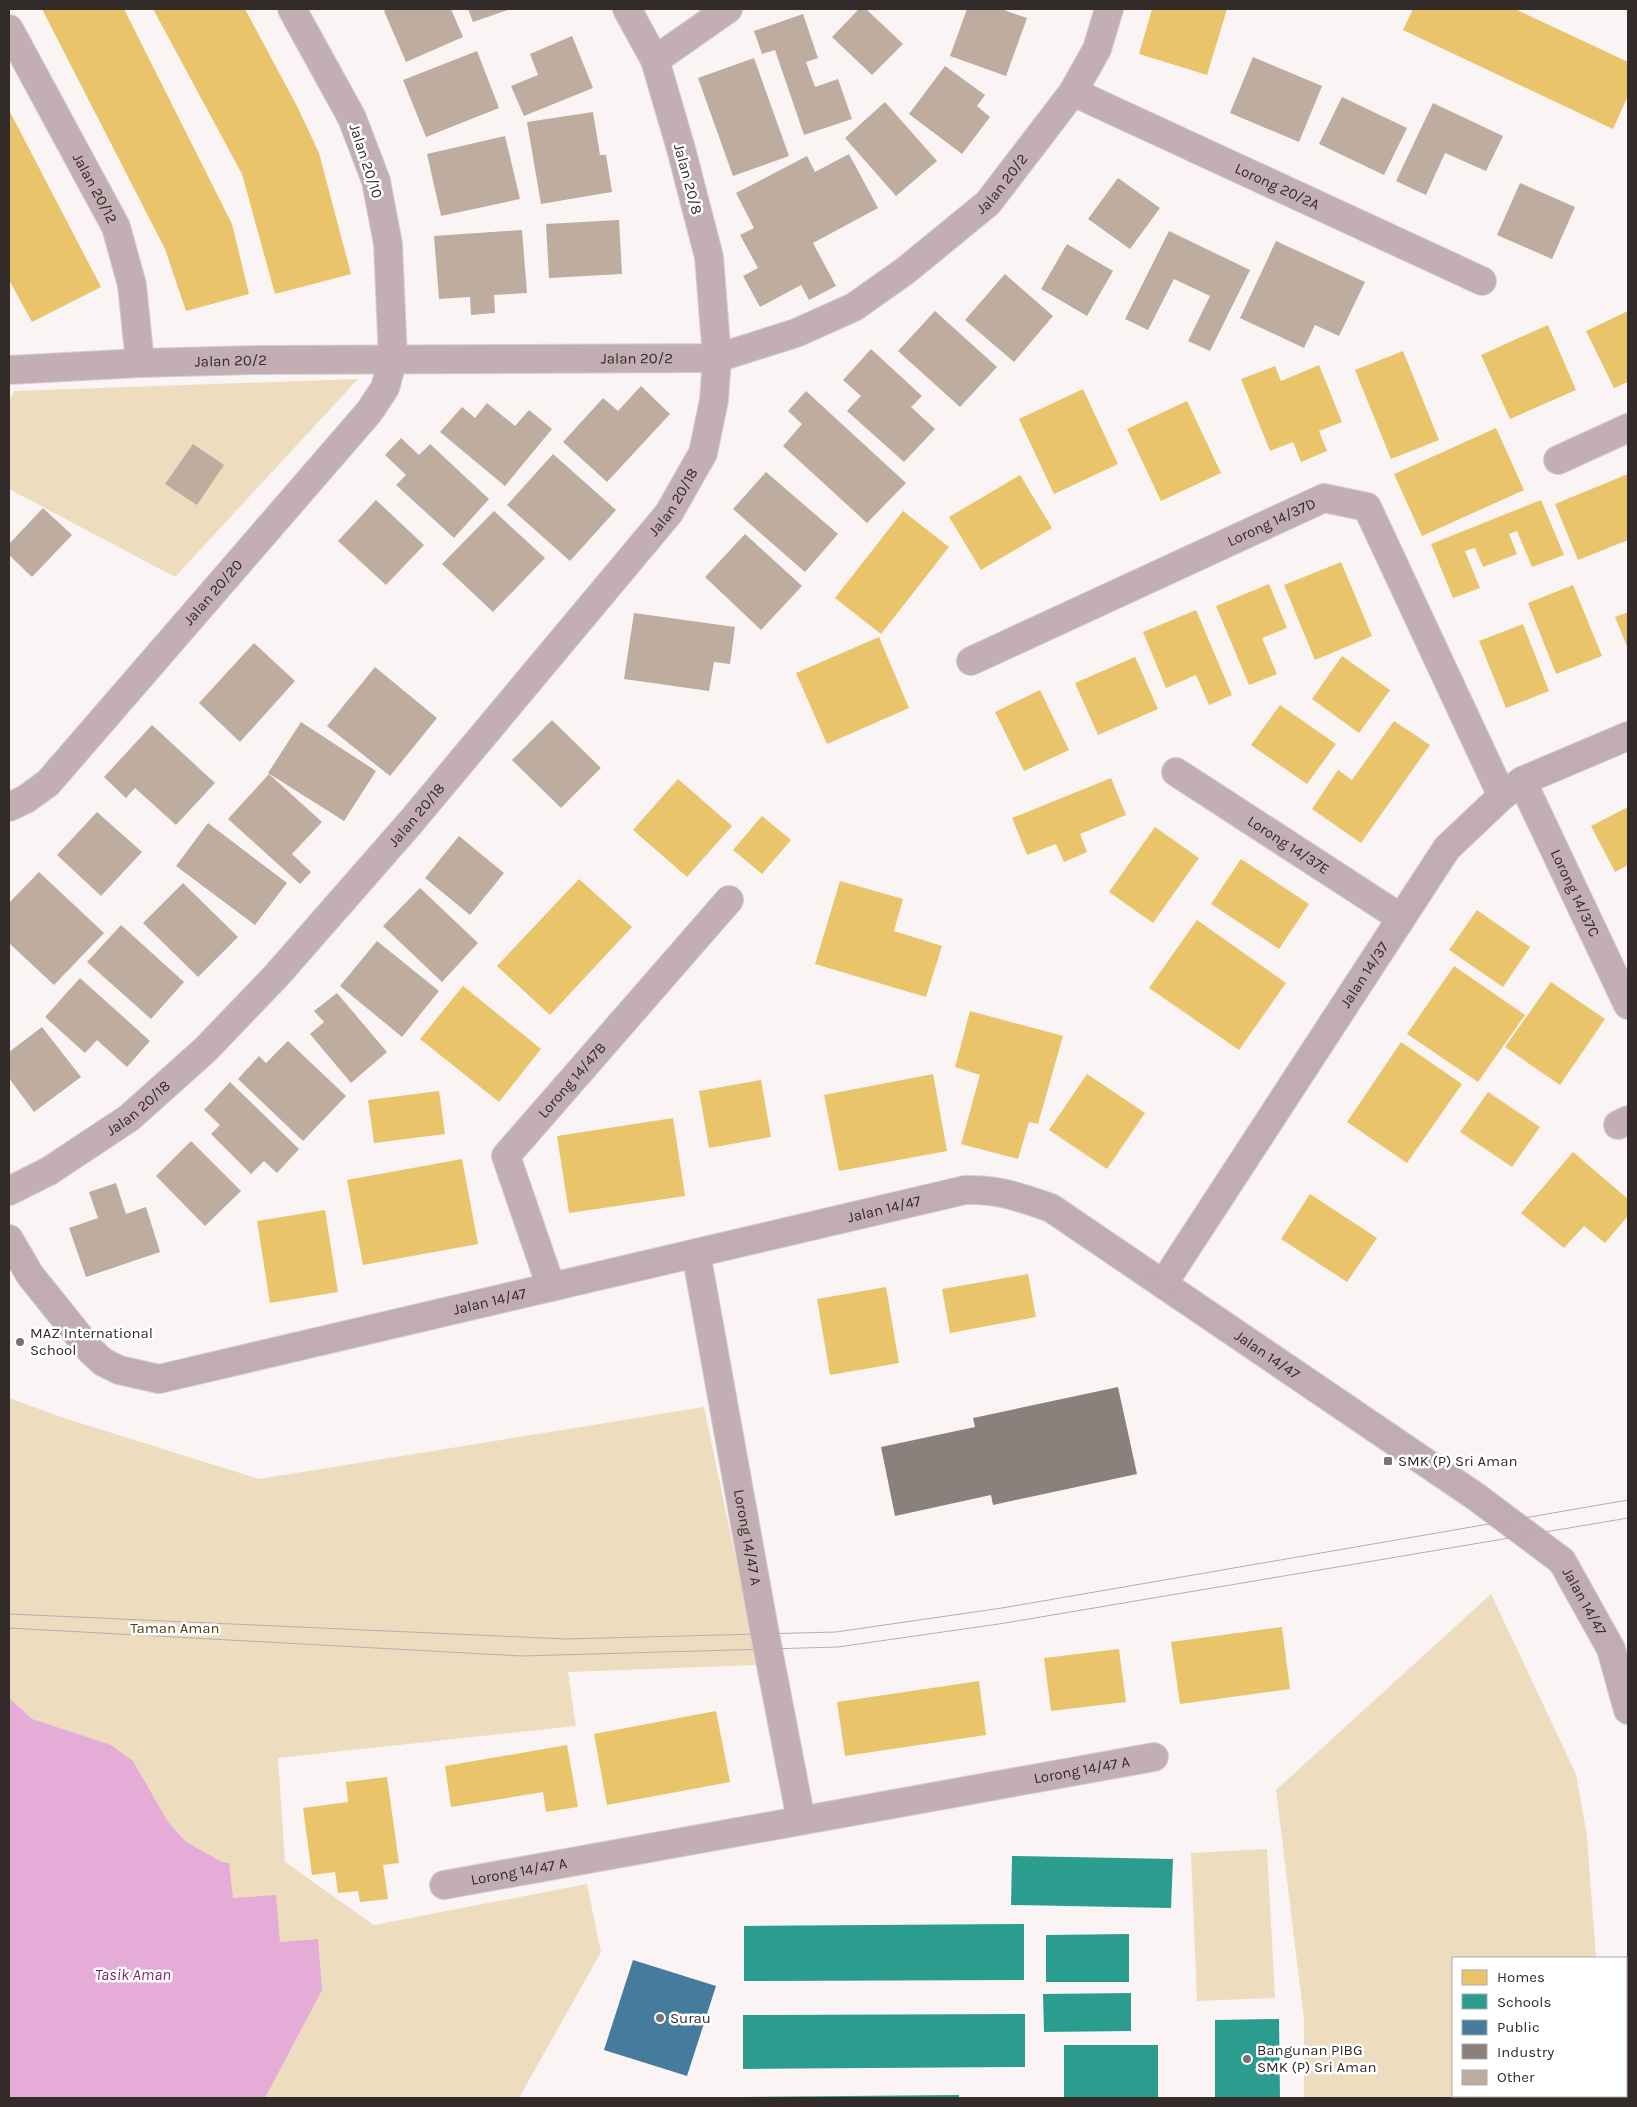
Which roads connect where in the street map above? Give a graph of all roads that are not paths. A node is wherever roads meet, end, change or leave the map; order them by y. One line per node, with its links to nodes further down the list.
1 (292, 9): 9 (street, Jalan 20/10)
2 (627, 9): 6 (street, Jalan 20/8)
3 (728, 9): 6 (street)
4 (1109, 9): 7 (street, Jalan 20/2)
5 (9, 29): 11 (street, Jalan 20/12)
6 (655, 60): 10 (street, Jalan 20/8)
7 (1073, 92): 8 (street, Lorong 20/2A); 10 (street, Jalan 20/2)
8 (1482, 281)
9 (393, 358): 10 (street, Jalan 20/2); 11 (street, Jalan 20/2); 19 (street, Jalan 20/20)
10 (717, 358): 23 (street, Jalan 20/18)
11 (140, 363): 12 (street, Jalan 20/2)
12 (9, 370)
13 (1628, 428): 14 (street)
14 (1558, 460)
15 (971, 661): 18 (street, Lorong 14/37D)
16 (1628, 736): 18 (street, Jalan 14/37)
17 (1176, 772): 21 (street, Lorong 14/37E)
18 (1512, 788): 21 (street, Jalan 14/37); 22 (street, Lorong 14/37C)
19 (9, 807)
20 (730, 900): 27 (street, Lorong 14/47B)
21 (1401, 918): 26 (street, Jalan 14/37)
22 (1628, 1005)
23 (9, 1191)
24 (9, 1239): 27 (street, Jalan 14/47)
25 (696, 1253): 26 (street, Jalan 14/47); 27 (street, Jalan 14/47); 30 (street, Lorong 14/47 A)
26 (1163, 1284): 28 (street, Jalan 14/47)
27 (551, 1287)
28 (1628, 1710)
29 (1154, 1757): 30 (street, Lorong 14/47 A)
30 (801, 1820): 31 (street, Lorong 14/47 A)
31 (444, 1884)

